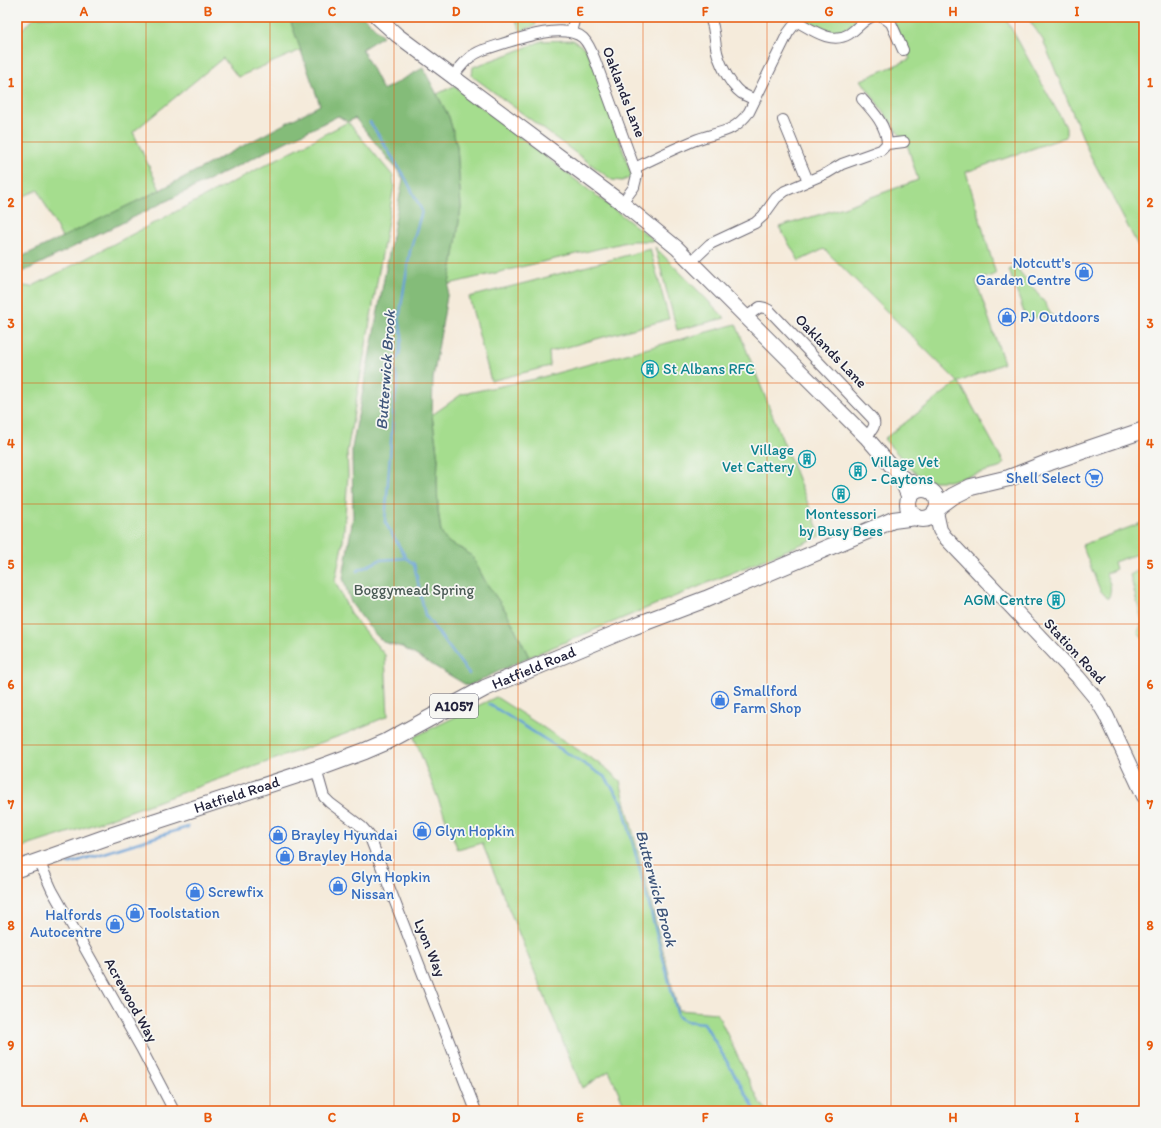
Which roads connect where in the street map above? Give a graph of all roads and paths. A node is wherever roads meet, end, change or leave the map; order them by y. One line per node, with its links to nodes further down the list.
1 (377, 17): 9 (street)
2 (575, 17): 7 (street)
3 (710, 17): 11 (street)
4 (871, 17): 6 (street)
5 (883, 17): 8 (street)
6 (798, 19): 11 (street)
7 (571, 32): 9 (street); 15 (street, Oaklands Lane)
8 (903, 50)
9 (453, 76): 17 (street)
10 (862, 99): 14 (street)
11 (755, 100): 15 (street)
12 (783, 120): 16 (street)
13 (904, 142): 14 (street)
14 (887, 144): 16 (street)
15 (635, 168): 17 (street, Oaklands Lane)
16 (808, 181): 18 (street)
17 (622, 203): 18 (street)
18 (692, 262): 19 (street)
19 (746, 317): 21 (street); 21 (street, Oaklands Lane)
20 (1144, 430): 23 (main road, Hatfield Road / A1057)
21 (866, 437): 22 (street)
22 (900, 476): 24 (street); 25 (street)
23 (971, 488): 24 (main road, Hatfield Road / A1057); 26 (main road, Hatfield Road / A1057)
24 (926, 489): 25 (main road); 26 (main road)
25 (909, 499): 26 (main road); 27 (main road, Hatfield Road / A1057)
26 (928, 514): 27 (main road, Hatfield Road / A1057); 29 (street, Station Road)
27 (893, 520): 28 (main road, Hatfield Road / A1057)
28 (316, 769): 30 (main road, Hatfield Road / A1057); 33 (street, Lyon Way)
29 (1144, 796)
30 (40, 861): 31 (main road, Hatfield Road / A1057); 32 (street, Acrewood Way)
31 (17, 870)
32 (174, 1111)
33 (476, 1111)

